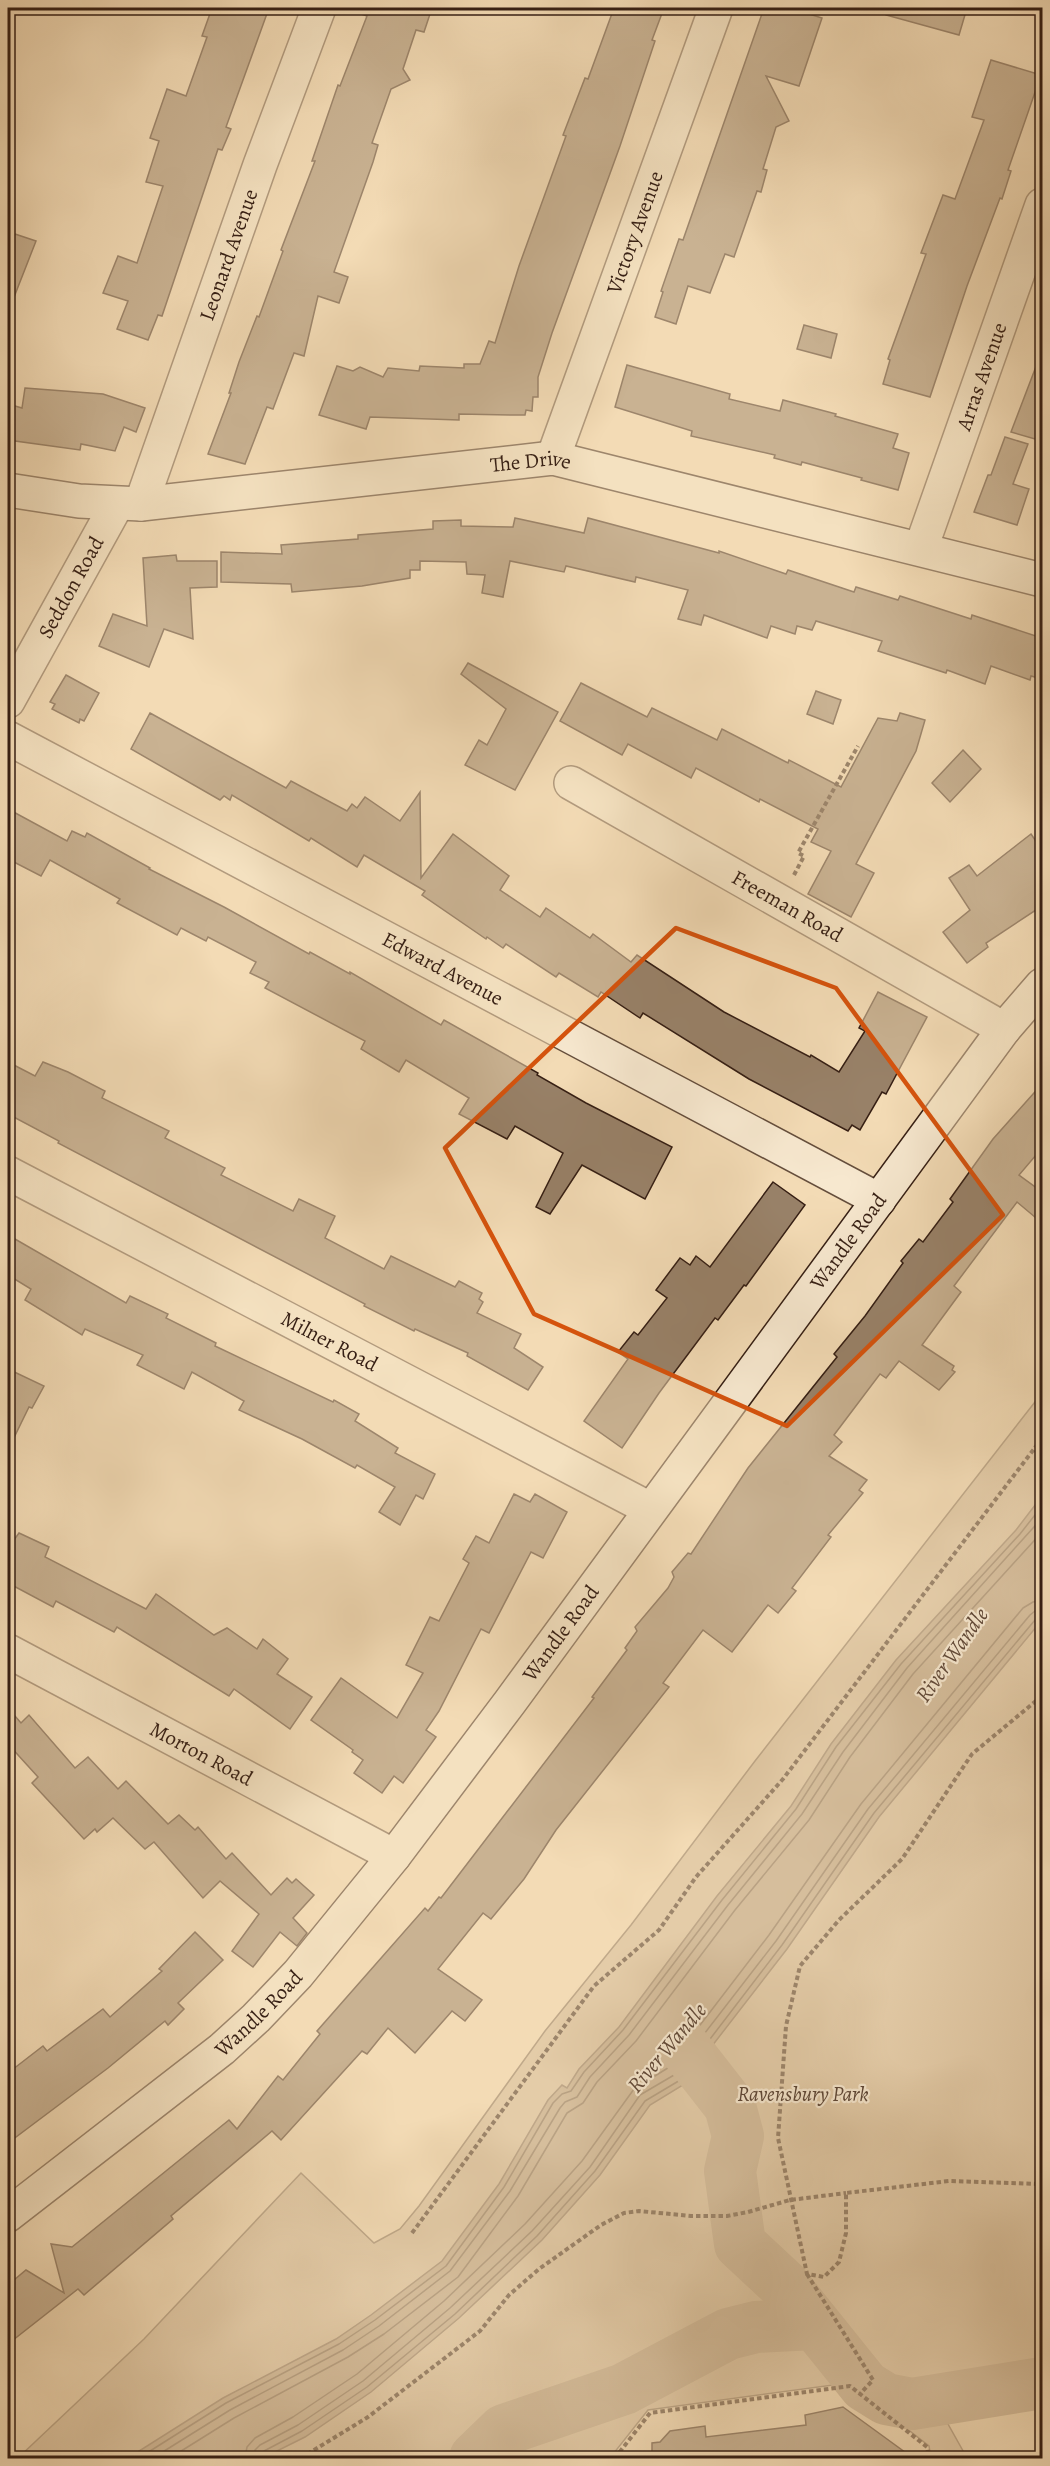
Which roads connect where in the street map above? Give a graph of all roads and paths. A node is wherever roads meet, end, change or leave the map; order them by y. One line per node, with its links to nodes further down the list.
1 (319, 8): 6 (street, Leonard Avenue)
2 (716, 8): 4 (street, Victory Avenue)
3 (1042, 205): 7 (street, Arras Avenue)
4 (553, 458): 6 (street, The Drive); 7 (street, The Drive)
5 (8, 490): 6 (street, The Drive)
6 (129, 504): 9 (street, Seddon Road)
7 (921, 548): 8 (street, The Drive)
8 (1042, 580)
9 (8, 700)
10 (8, 738): 17 (street, Edward Avenue)
11 (858, 746): 13 (path)
12 (571, 783): 13 (street, Freeman Road)
13 (779, 902): 15 (street, Freeman Road)
14 (1042, 985): 15 (street, Wandle Road)
15 (1004, 1029): 17 (street, Wandle Road)
16 (8, 1173): 21 (street, Milner Road)
17 (879, 1200): 21 (street, Wandle Road)
18 (1042, 1438): 19 (path)
19 (1034, 1449): 20 (path); 29 (path)
20 (1042, 1456)
21 (650, 1509): 24 (street, Wandle Road)
22 (8, 1651): 24 (street, Morton Road)
23 (1042, 1696): 27 (path)
24 (394, 1856): 28 (street, Wandle Road)
25 (1042, 2184): 26 (path)
26 (846, 2193): 27 (path); 30 (path)
27 (790, 2200): 30 (path); 32 (path)
28 (8, 2215)
29 (411, 2233)
30 (807, 2274): 31 (path)
31 (860, 2394): 33 (path); 34 (path)
32 (301, 2458)
33 (615, 2458)
34 (929, 2458)

